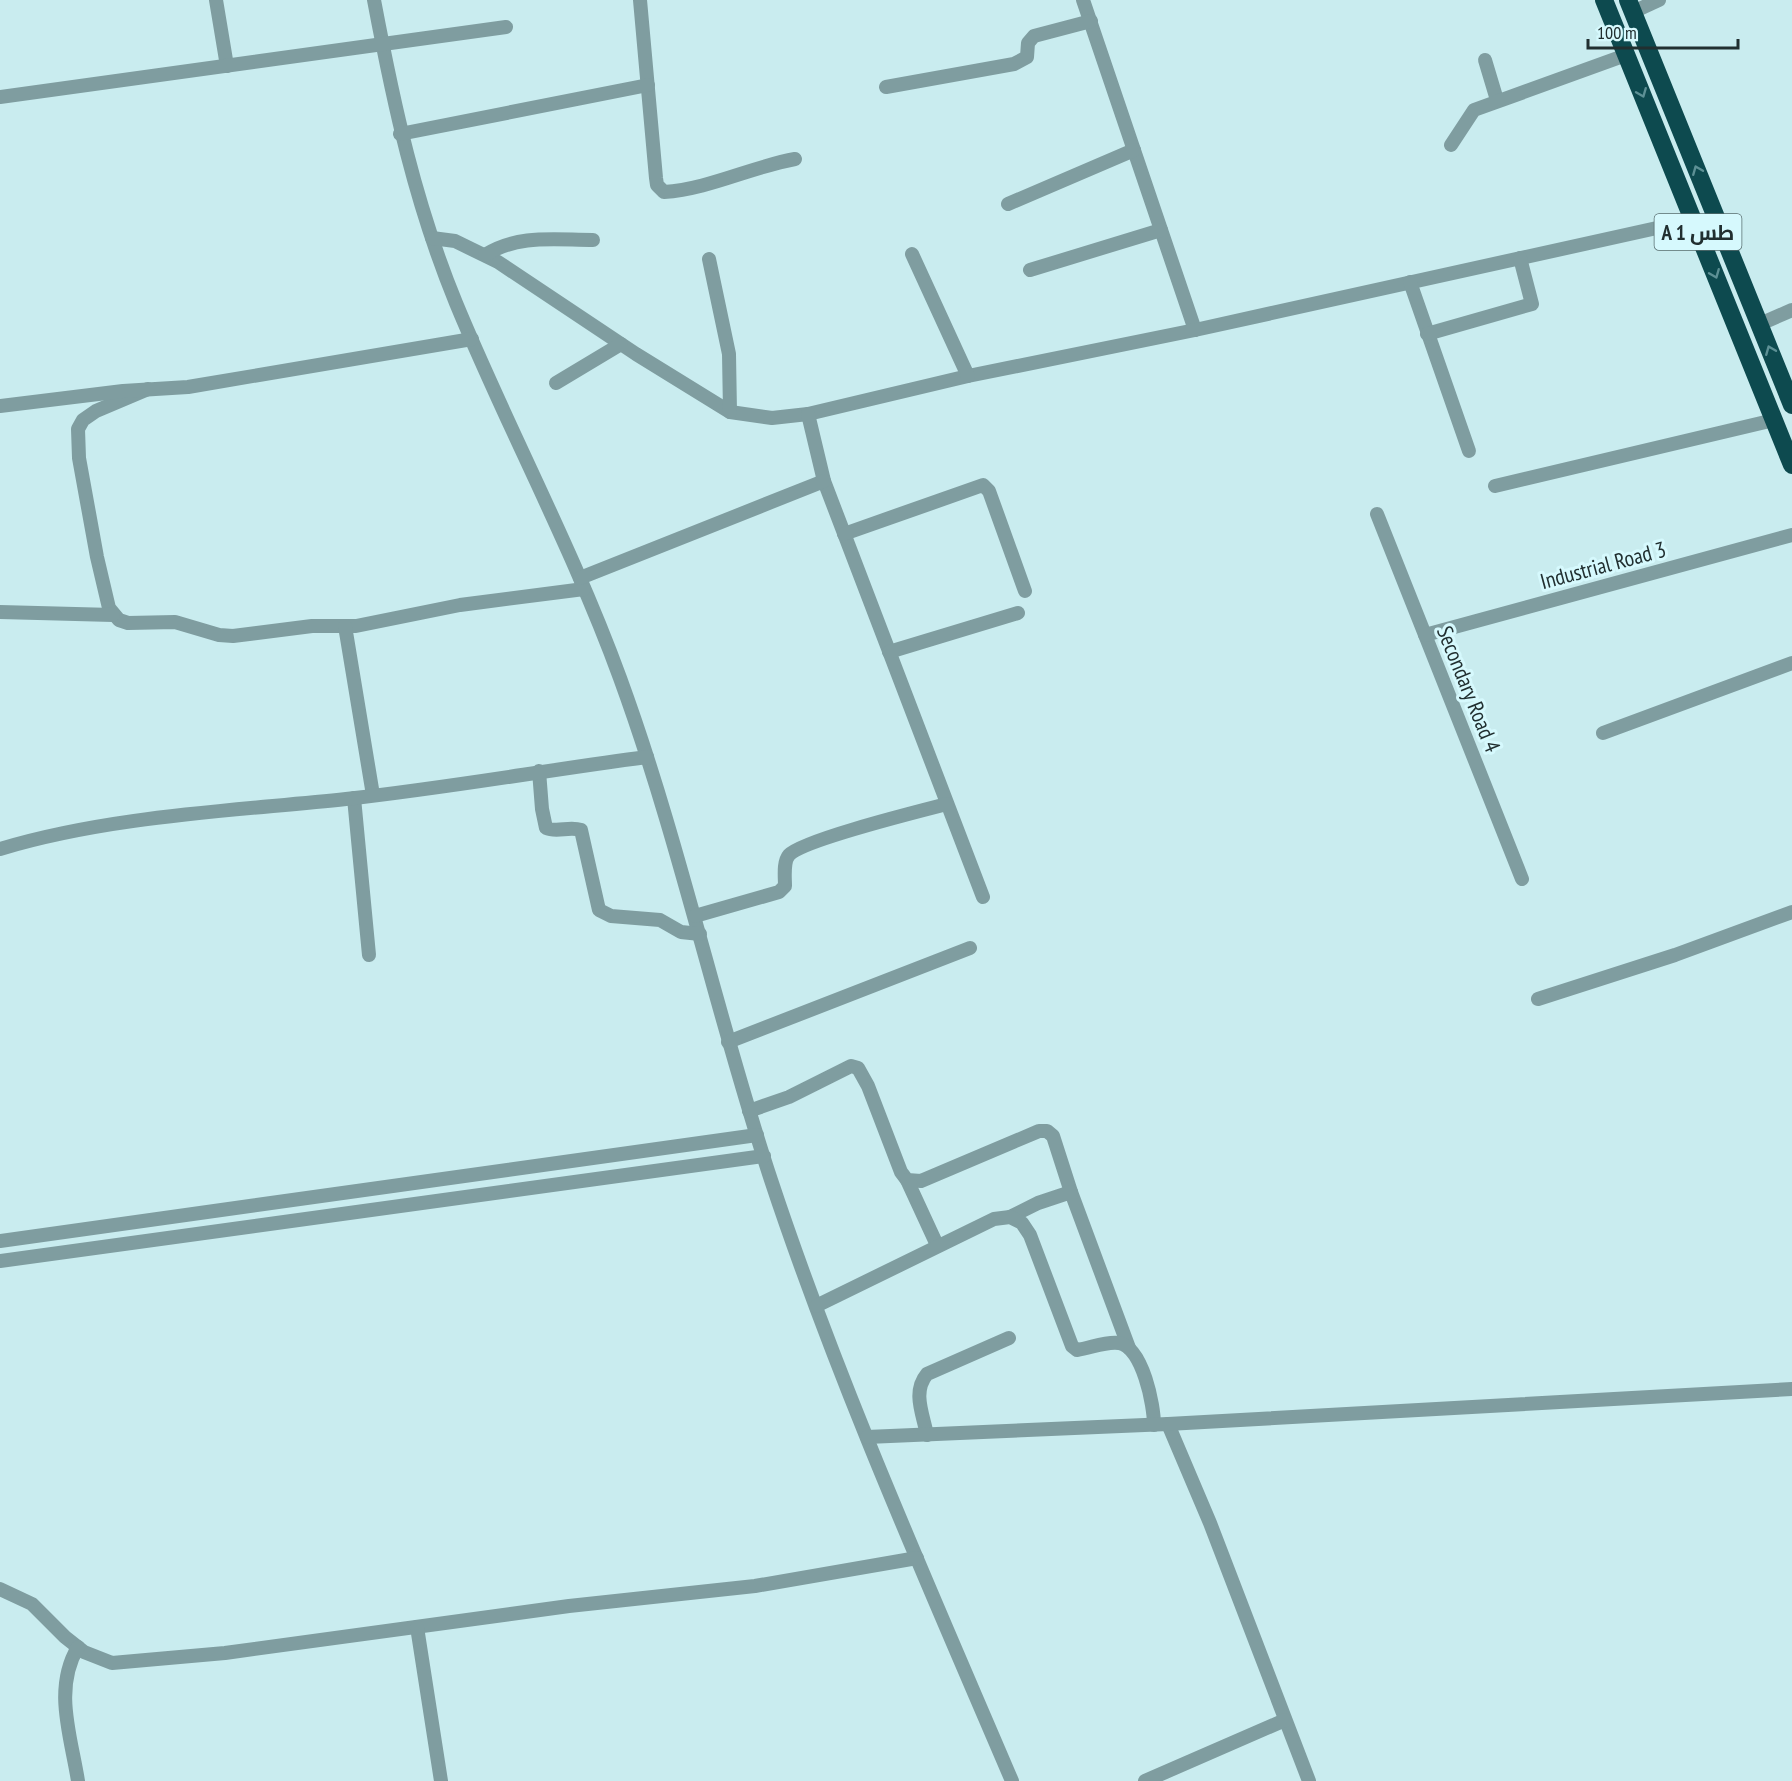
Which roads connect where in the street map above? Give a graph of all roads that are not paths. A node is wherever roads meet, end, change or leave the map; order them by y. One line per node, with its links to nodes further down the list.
1 (216, 0): 13 (street)
2 (374, 0): 10 (street)
3 (640, 0): 14 (street)
4 (1083, 0): 8 (street)
5 (1604, 0): 11 (highway, A 1 طس)
6 (1659, 0): 7 (street)
7 (1631, 6): 34 (highway, A 1 طس, one-way to 7)
8 (1091, 21): 15 (street); 20 (street)
9 (506, 27): 10 (street)
10 (382, 45): 13 (street); 18 (street)
11 (1626, 55): 17 (street); 23 (highway, A 1 طس, one-way to 23)
12 (1485, 60): 17 (street)
13 (227, 66): 16 (street)
14 (648, 85): 18 (street); 21 (street)
15 (886, 87)
16 (0, 97)
17 (1497, 100): 19 (street)
18 (400, 134): 25 (street)
19 (1451, 145)
20 (1134, 150): 22 (street); 24 (street)
21 (795, 159)
22 (1008, 204)
23 (1693, 219): 29 (street); 46 (highway, A 1 طس, one-way to 46)
24 (1161, 230): 31 (street); 35 (street)
25 (432, 238): 27 (street); 37 (street)
26 (593, 240): 27 (street)
27 (485, 255): 38 (street)
28 (912, 255): 39 (street)
29 (1520, 258): 32 (street); 36 (street)
30 (709, 259): 44 (street)
31 (1030, 270)
32 (1410, 282): 35 (street); 36 (street)
33 (1792, 310): 34 (street)
34 (1760, 324): 42 (highway, A 1 طس, one-way to 34)
35 (1195, 330): 39 (street)
36 (1427, 334): 47 (street)
37 (472, 339): 41 (street); 54 (street)
38 (621, 344): 40 (street); 44 (street)
39 (968, 376): 45 (street)
40 (556, 383)
41 (148, 389): 43 (street); 58 (street)
42 (1792, 405)
43 (0, 406)
44 (730, 412): 45 (street)
45 (808, 414): 49 (street)
46 (1774, 420): 48 (highway, A 1 طس); 50 (street)
47 (1469, 451)
48 (1792, 465)
49 (824, 482): 52 (street); 54 (street)
50 (1495, 486)
51 (1377, 514): 60 (street, Secondary Road 4)
52 (844, 534): 55 (street); 61 (street)
53 (1792, 535): 60 (street, Industrial Road 3)
54 (582, 584): 59 (street); 64 (street)
55 (1025, 591)
56 (0, 612): 58 (street)
57 (1018, 613): 61 (street)
58 (113, 615): 59 (street)
59 (345, 626): 66 (street)
60 (1425, 635): 70 (street, Secondary Road 4)
61 (890, 652): 68 (street)
62 (1792, 663): 63 (street)
63 (1603, 733)
64 (647, 757): 65 (street); 73 (street)
65 (539, 771): 66 (street); 74 (street)
66 (373, 795): 67 (street)
67 (354, 798): 69 (street); 76 (street)
68 (947, 804): 71 (street); 73 (street)
69 (0, 849)
70 (1522, 879)
71 (983, 897)
72 (1792, 912): 77 (street)
73 (695, 916): 74 (street)
74 (700, 934): 78 (street)
75 (970, 948): 78 (street)
76 (369, 955)
77 (1538, 999)
78 (729, 1042): 79 (street)
79 (749, 1111): 80 (street); 82 (street)
80 (757, 1135): 81 (street); 85 (street)
81 (764, 1156): 87 (street); 88 (street)
82 (907, 1180): 83 (street); 86 (street)
83 (1071, 1192): 84 (street); 90 (street)
84 (1010, 1217): 86 (street); 90 (street)
85 (0, 1241)
86 (937, 1245): 88 (street)
87 (0, 1261)
88 (816, 1306): 94 (street)
89 (1009, 1338): 93 (street)
90 (1129, 1348): 92 (street)
91 (1792, 1389): 92 (street)
92 (1161, 1425): 93 (street); 99 (street)
93 (927, 1435): 94 (street)
94 (867, 1437): 95 (street)
95 (917, 1558): 97 (street); 102 (street)
96 (0, 1589): 98 (street)
97 (417, 1628): 98 (street); 101 (street)
98 (78, 1647): 100 (street)
99 (1285, 1720): 103 (street); 104 (street)
100 (78, 1781)
101 (441, 1781)
102 (1012, 1781)
103 (1145, 1781)
104 (1309, 1781)

